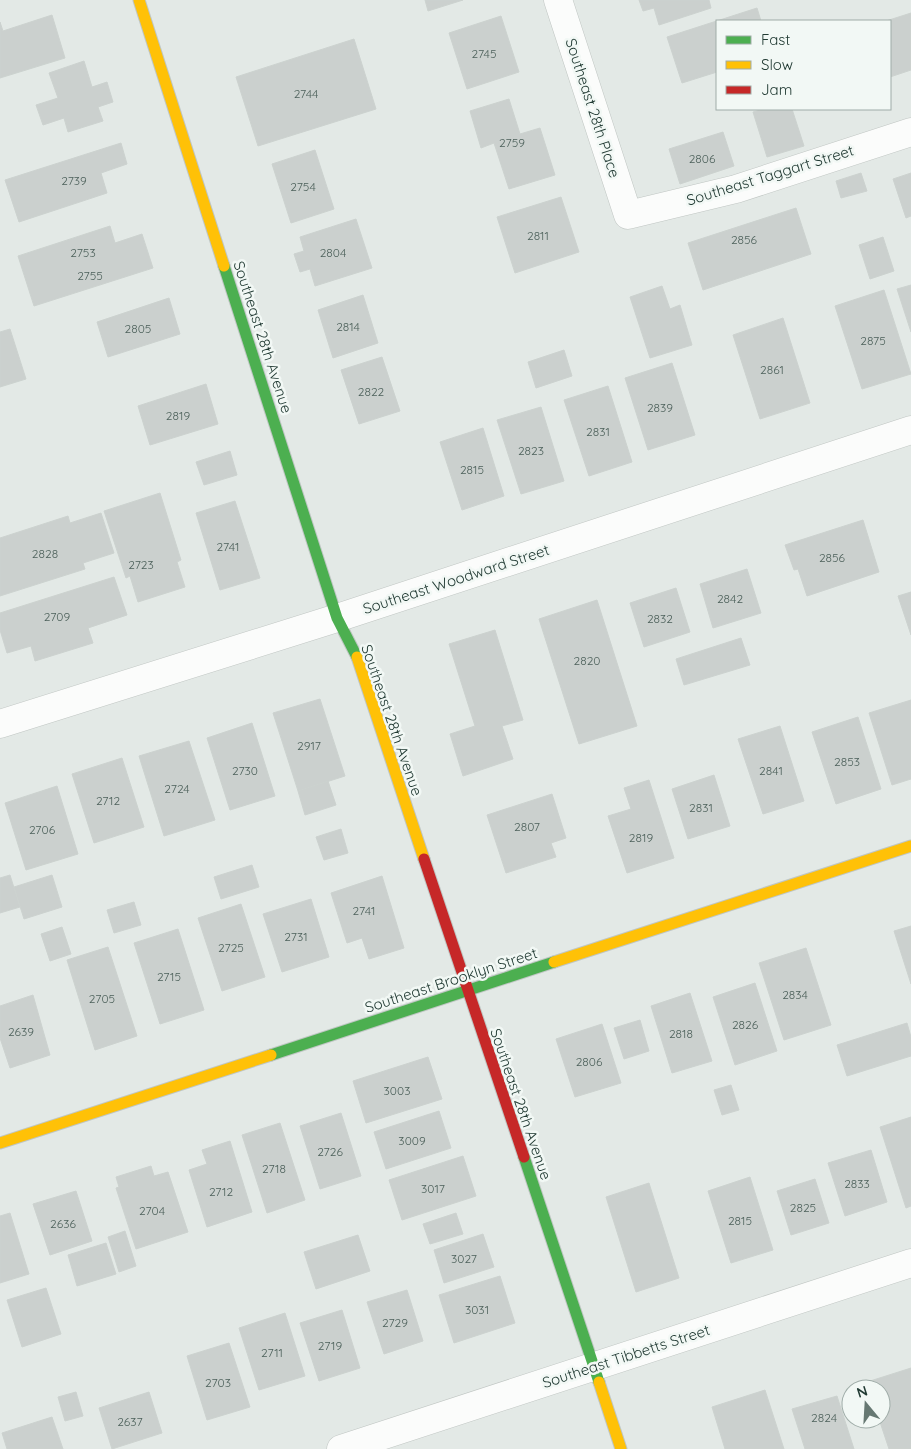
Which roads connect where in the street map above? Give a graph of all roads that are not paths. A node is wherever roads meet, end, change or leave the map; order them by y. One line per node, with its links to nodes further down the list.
1 (139, 0): 6 (street, Southeast 28th Avenue)
2 (558, 0): 4 (street, Southeast 28th Place)
3 (911, 132): 4 (street, Southeast Taggart Street)
4 (628, 215)
5 (911, 430): 6 (street, Southeast Woodward Street)
6 (338, 618): 7 (street, Southeast Woodward Street); 9 (street, Southeast 28th Avenue)
7 (0, 724)
8 (911, 846): 9 (street, Southeast Brooklyn Street)
9 (467, 991): 10 (street, Southeast Brooklyn Street); 12 (street, Southeast 28th Avenue)
10 (0, 1143)
11 (911, 1263): 12 (street, Southeast Tibbetts Street)
12 (594, 1367): 13 (street, Southeast Tibbetts Street); 14 (street, Southeast 28th Avenue)
13 (341, 1449)
14 (620, 1449)

